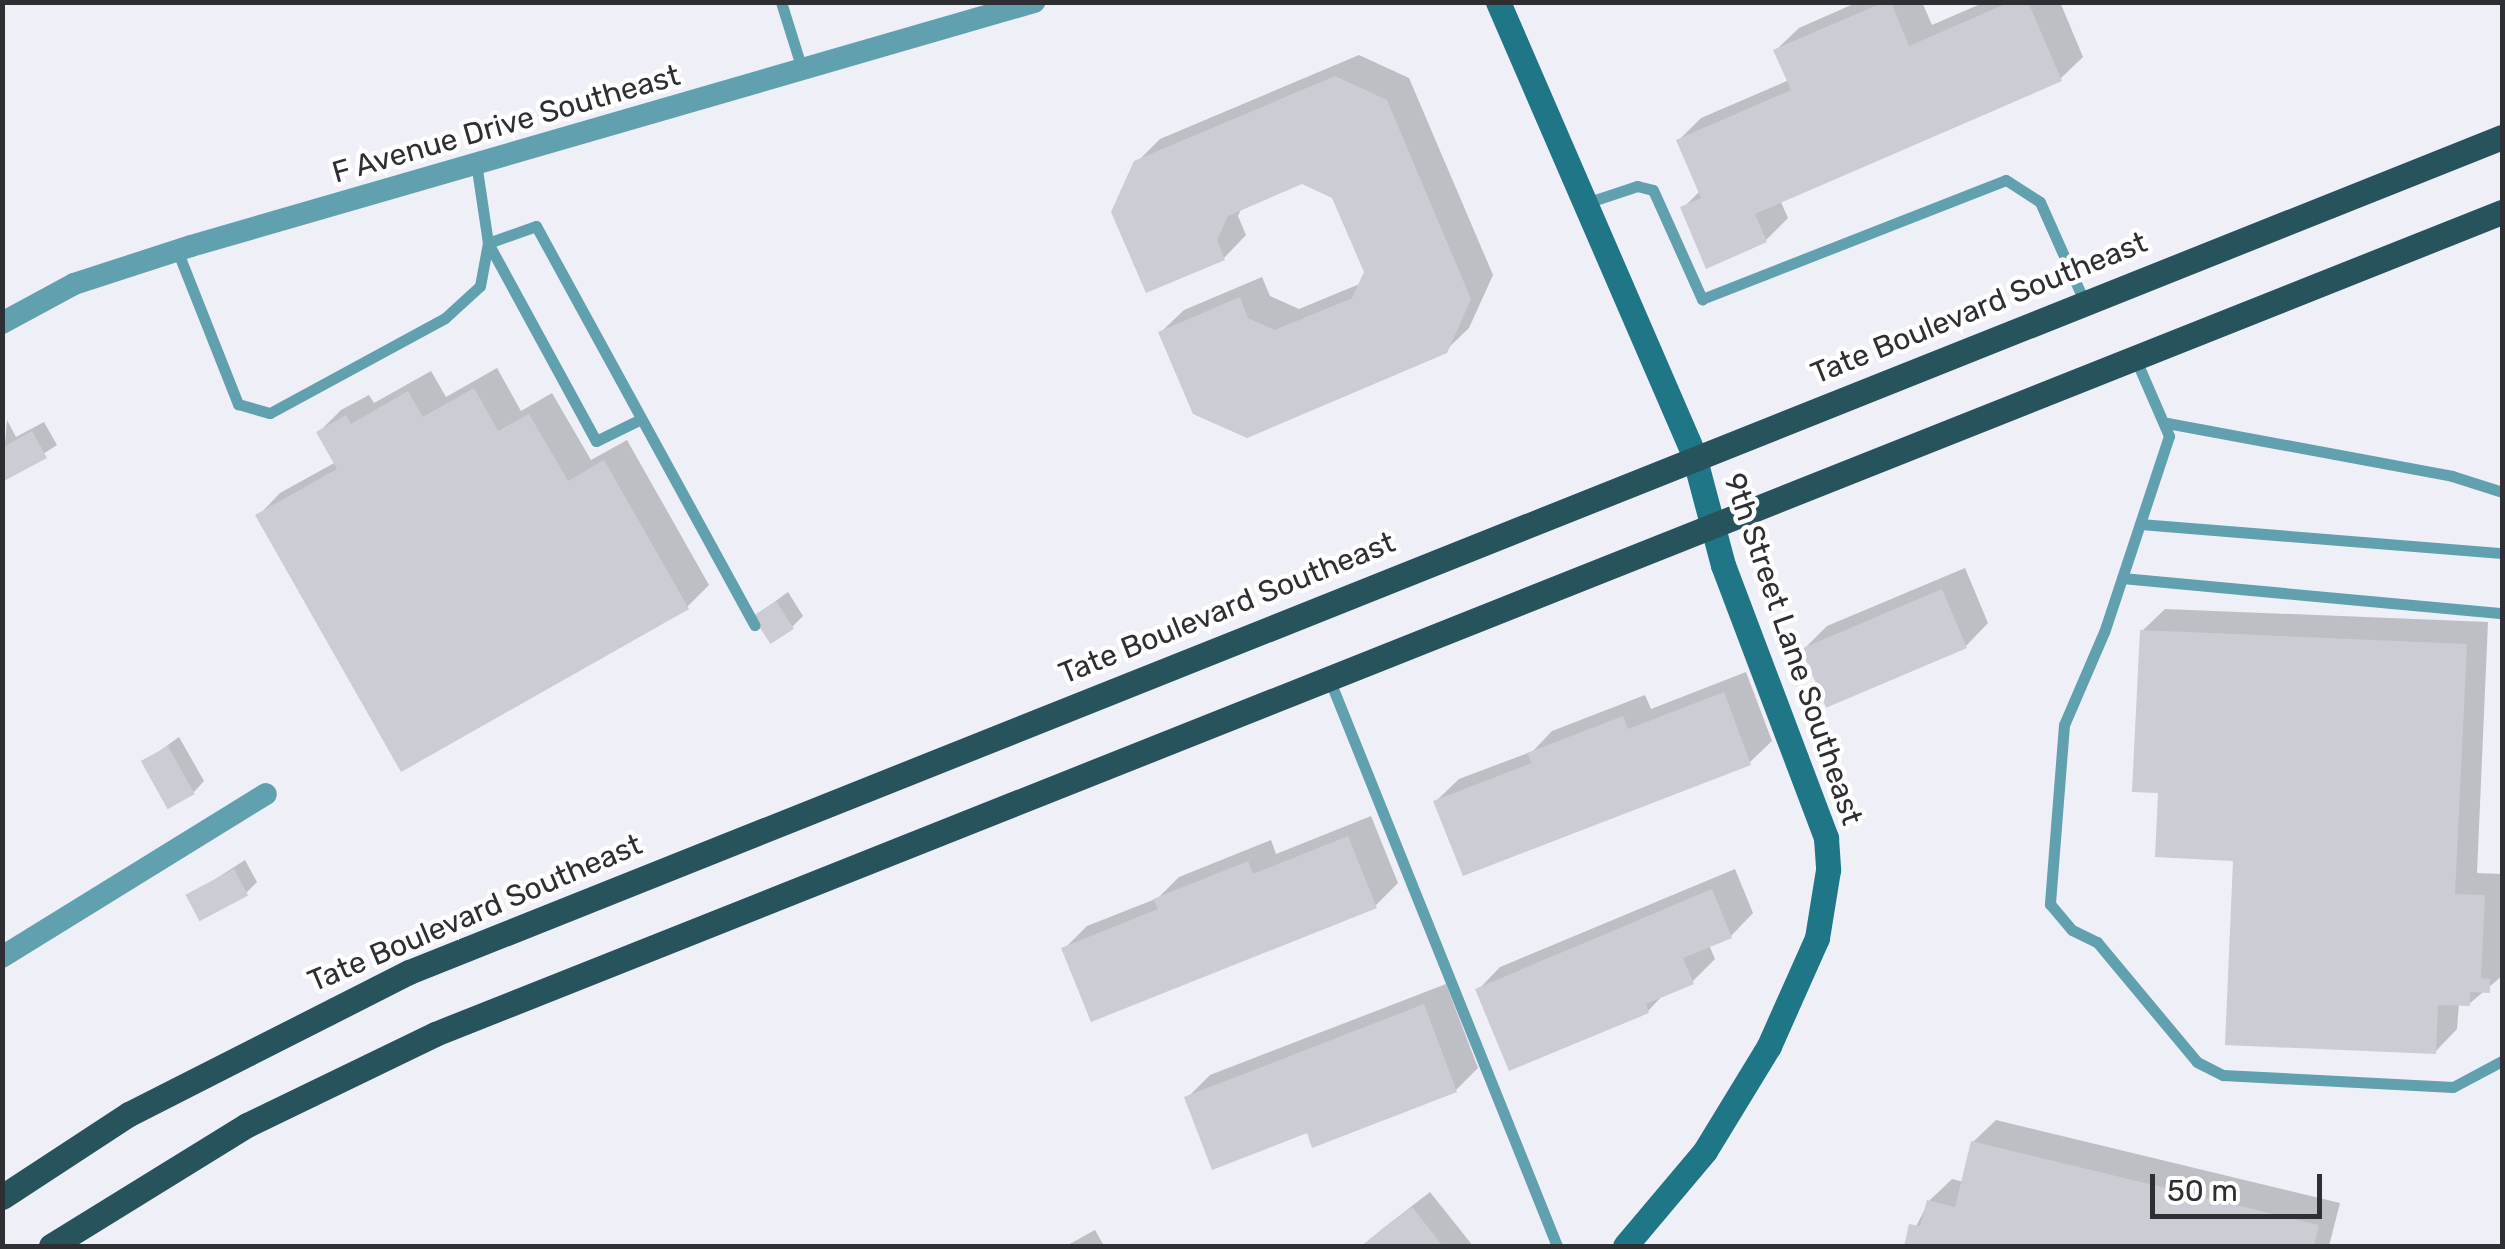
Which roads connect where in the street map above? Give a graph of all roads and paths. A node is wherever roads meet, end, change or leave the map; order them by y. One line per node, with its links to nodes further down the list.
1 (782, 2): 4 (lane)
2 (1034, 2): 4 (street, F Avenue Drive Southeast)
3 (1498, 2): 7 (street, 9th Street Lane Southeast)
4 (802, 69): 6 (street, F Avenue Drive Southeast)
5 (2502, 136): 11 (main road, Tate Boulevard Southeast)
6 (476, 163): 9 (lane); 10 (street, F Avenue Drive Southeast)
7 (1585, 204): 11 (lane); 16 (street, 9th Street Lane Southeast)
8 (2502, 212): 13 (main road)
9 (488, 243): 10 (lane); 14 (lane); 14 (lane)
10 (178, 250): 12 (street, F Avenue Drive Southeast)
11 (2084, 301): 16 (main road, Tate Boulevard Southeast)
12 (2, 323)
13 (2136, 360): 15 (lane); 18 (main road)
14 (641, 419): 23 (lane)
15 (2168, 423): 17 (lane); 19 (lane)
16 (1694, 456): 18 (street, 9th Street Lane Southeast); 28 (main road, Tate Boulevard Southeast)
17 (2502, 492)
18 (1711, 524): 24 (main road); 29 (street, 9th Street Lane Southeast)
19 (2140, 524): 20 (lane); 21 (lane)
20 (2502, 553)
21 (2122, 578): 22 (lane); 27 (lane)
22 (2502, 613)
23 (754, 625)
24 (1330, 681): 30 (main road); 31 (lane)
25 (266, 794): 26 (street)
26 (2, 956)
27 (2502, 1061)
28 (2, 1197)
29 (1628, 1245)
30 (51, 1246)
31 (1557, 1246)

